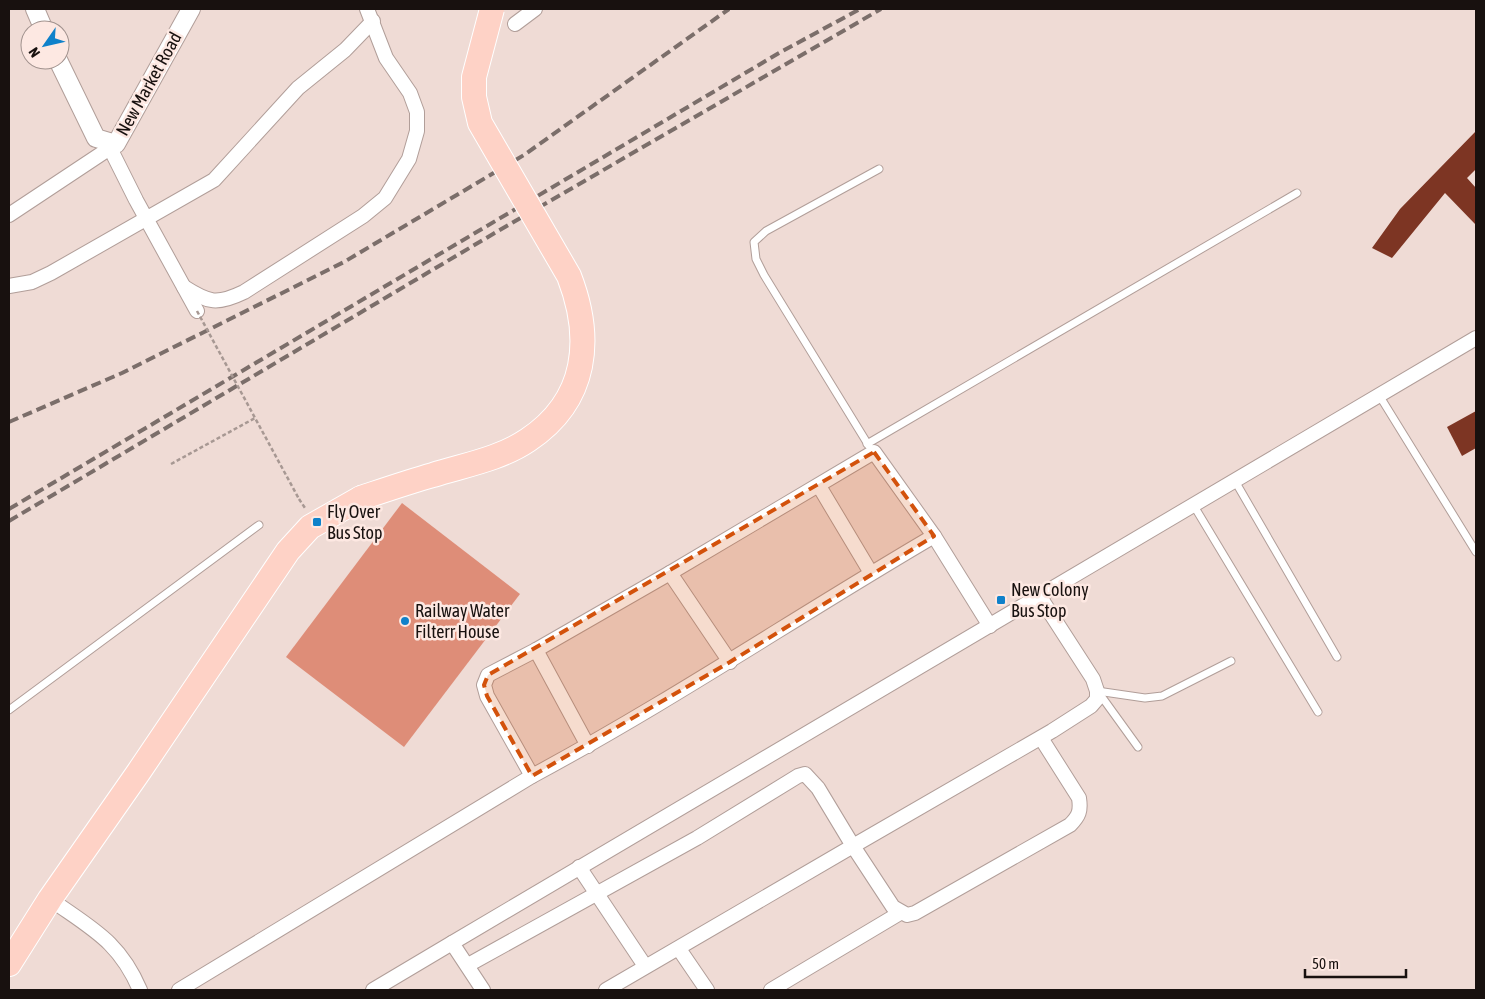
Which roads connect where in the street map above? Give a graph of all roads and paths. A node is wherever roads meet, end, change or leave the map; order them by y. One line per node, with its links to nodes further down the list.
1 (191, 9): 7 (street, New Market Road)
2 (492, 9): 45 (highway, bridge)
3 (535, 9): 5 (street)
4 (370, 15): 11 (street); 13 (street)
5 (515, 24)
6 (63, 70): 7 (street, New Market Road)
7 (113, 146): 10 (street); 11 (street)
8 (879, 170): 18 (lane)
9 (1297, 193): 18 (lane)
10 (9, 215)
11 (146, 219): 12 (street); 13 (street)
12 (9, 286)
13 (184, 287): 14 (street)
14 (197, 311): 17 (path, bridge)
15 (1476, 338): 16 (street)
16 (1379, 394): 20 (street); 26 (lane)
17 (255, 418): 19 (path); 22 (path, bridge)
18 (870, 448): 21 (street); 25 (street)
19 (170, 464)
20 (1235, 482): 23 (street); 32 (lane)
21 (819, 486): 27 (street); 28 (street)
22 (299, 499)
23 (1194, 506): 29 (street); 37 (lane)
24 (259, 525): 36 (lane)
25 (934, 536): 28 (street); 30 (street)
26 (1476, 552)
27 (670, 572): 31 (street); 34 (street)
28 (871, 573): 34 (street)
29 (1040, 597): 30 (street); 35 (street)
30 (990, 626): 43 (street)
31 (536, 650): 39 (street); 41 (street)
32 (1337, 657)
33 (1231, 661): 35 (lane)
34 (730, 662): 39 (street)
35 (1097, 691): 38 (street); 40 (lane)
36 (9, 710)
37 (1318, 712)
38 (1041, 738): 42 (street); 46 (street)
39 (588, 746): 41 (street)
40 (1138, 747)
41 (532, 776): 53 (street)
42 (853, 846): 44 (street); 46 (street); 48 (street)
43 (579, 867): 44 (street); 47 (street)
44 (597, 892): 50 (street); 51 (street)
45 (50, 899): 49 (highway); 52 (street)
46 (900, 913): 58 (street)
47 (452, 943): 50 (street); 54 (street)
48 (679, 949): 51 (street); 57 (street)
49 (9, 964)
50 (468, 965): 55 (street)
51 (645, 966): 56 (street)
52 (140, 990)
53 (179, 990)
54 (373, 990)
55 (483, 990)
56 (606, 990)
57 (707, 990)
58 (771, 990)

